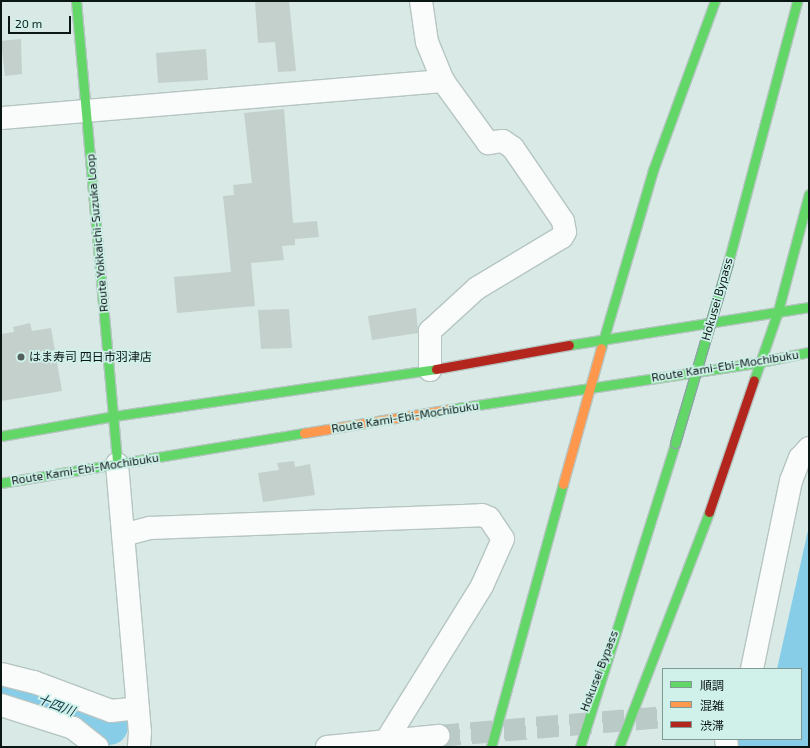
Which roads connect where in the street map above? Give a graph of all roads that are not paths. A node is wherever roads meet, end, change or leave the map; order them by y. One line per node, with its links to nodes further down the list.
1 (76, 1): 6 (main road, Route Yokkaichi-Suzuka Loop)
2 (421, 1): 5 (street)
3 (715, 1): 11 (main road)
4 (798, 1): 22 (main road, Hokusei Bypass, bridge)
5 (443, 81): 6 (street); 14 (street)
6 (86, 111): 7 (street); 16 (main road, Route Yokkaichi-Suzuka Loop)
7 (1, 118)
8 (809, 194): 10 (main road)
9 (809, 307): 10 (main road)
10 (778, 311): 11 (main road); 13 (main road)
11 (602, 339): 14 (main road); 15 (main road)
12 (809, 352): 13 (main road, Route Kami-Ebi-Mochibuku)
13 (760, 362): 15 (main road, Route Kami-Ebi-Mochibuku); 35 (main road)
14 (430, 370): 16 (main road)
15 (588, 387): 19 (main road, Route Kami-Ebi-Mochibuku); 32 (main road)
16 (114, 416): 17 (main road); 19 (main road, Route Yokkaichi-Suzuka Loop)
17 (1, 436)
18 (809, 448): 23 (street)
19 (117, 464): 20 (main road, Route Kami-Ebi-Mochibuku); 21 (street)
20 (1, 483)
21 (124, 535): 26 (street); 28 (street)
22 (628, 595): 33 (main road, Hokusei Bypass); 34 (main road, Hokusei Bypass)
23 (752, 668)
24 (1, 674): 26 (street)
25 (1, 705): 29 (street)
26 (138, 708): 30 (street)
27 (438, 736): 28 (street)
28 (383, 744): 31 (street)
29 (97, 747)
30 (139, 747)
31 (326, 747)
32 (491, 747)
33 (570, 747)
34 (580, 747)
35 (619, 747)

